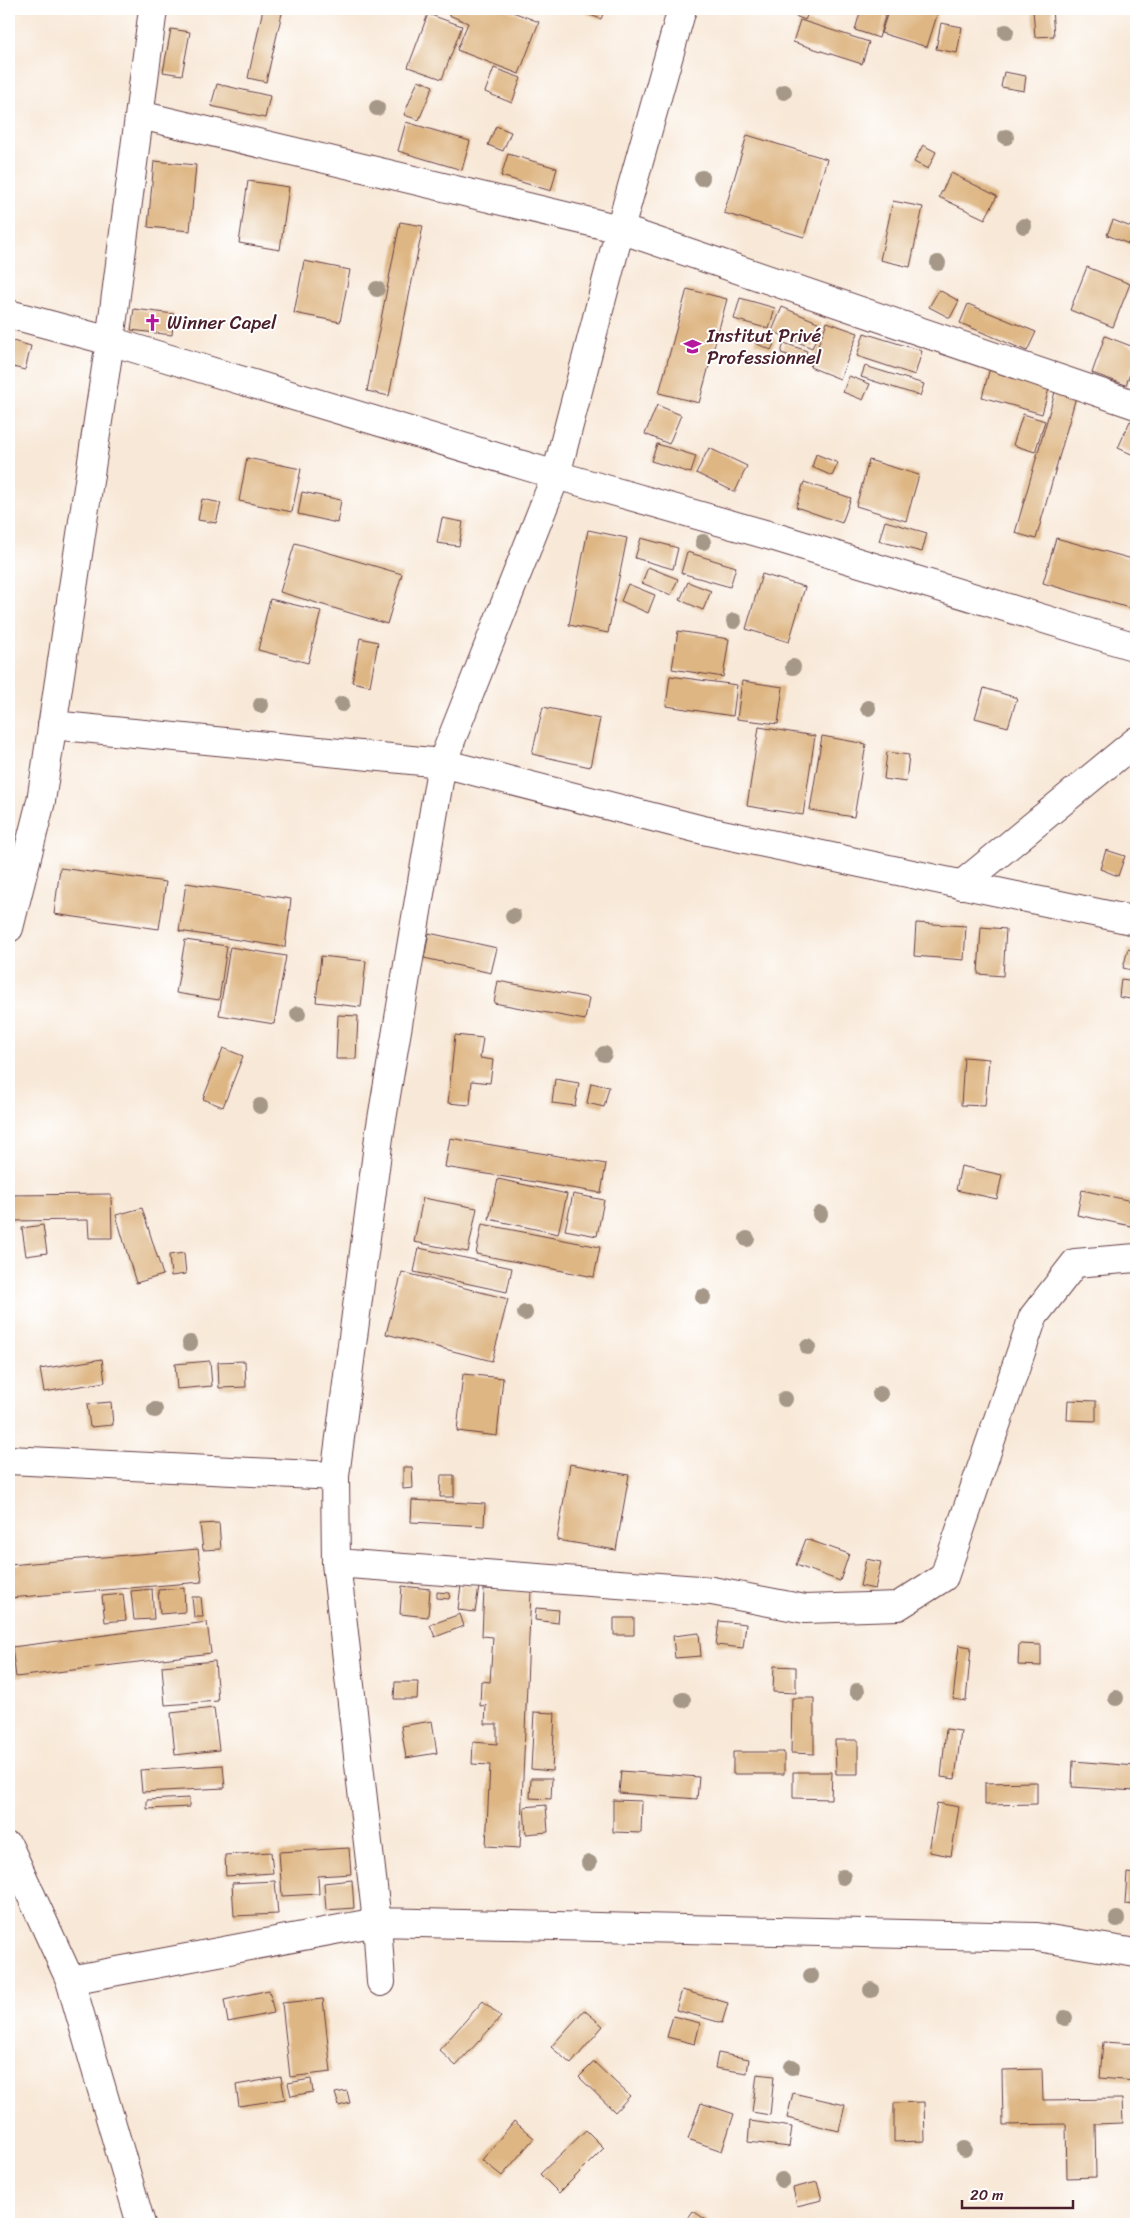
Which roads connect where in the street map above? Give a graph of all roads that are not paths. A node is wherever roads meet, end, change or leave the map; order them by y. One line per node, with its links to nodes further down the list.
1 (153, 9): 3 (street)
2 (682, 9): 4 (street)
3 (140, 115): 4 (street); 6 (street)
4 (620, 229): 7 (street); 8 (street)
5 (9, 314): 6 (street)
6 (110, 340): 8 (street); 10 (street)
7 (1136, 405)
8 (556, 475): 9 (street); 12 (street)
9 (1136, 647)
10 (52, 725): 12 (street); 15 (street)
11 (1136, 741): 13 (street)
12 (442, 763): 13 (street); 18 (street)
13 (961, 885): 14 (street)
14 (1136, 921)
15 (9, 928)
16 (1136, 1258): 19 (street)
17 (9, 1460): 18 (street)
18 (335, 1476): 19 (street)
19 (336, 1563): 21 (street)
20 (9, 1847): 23 (street)
21 (377, 1922): 22 (street); 23 (street); 24 (street)
22 (1136, 1952)
23 (70, 1980): 25 (street)
24 (381, 1982)
25 (141, 2224)

